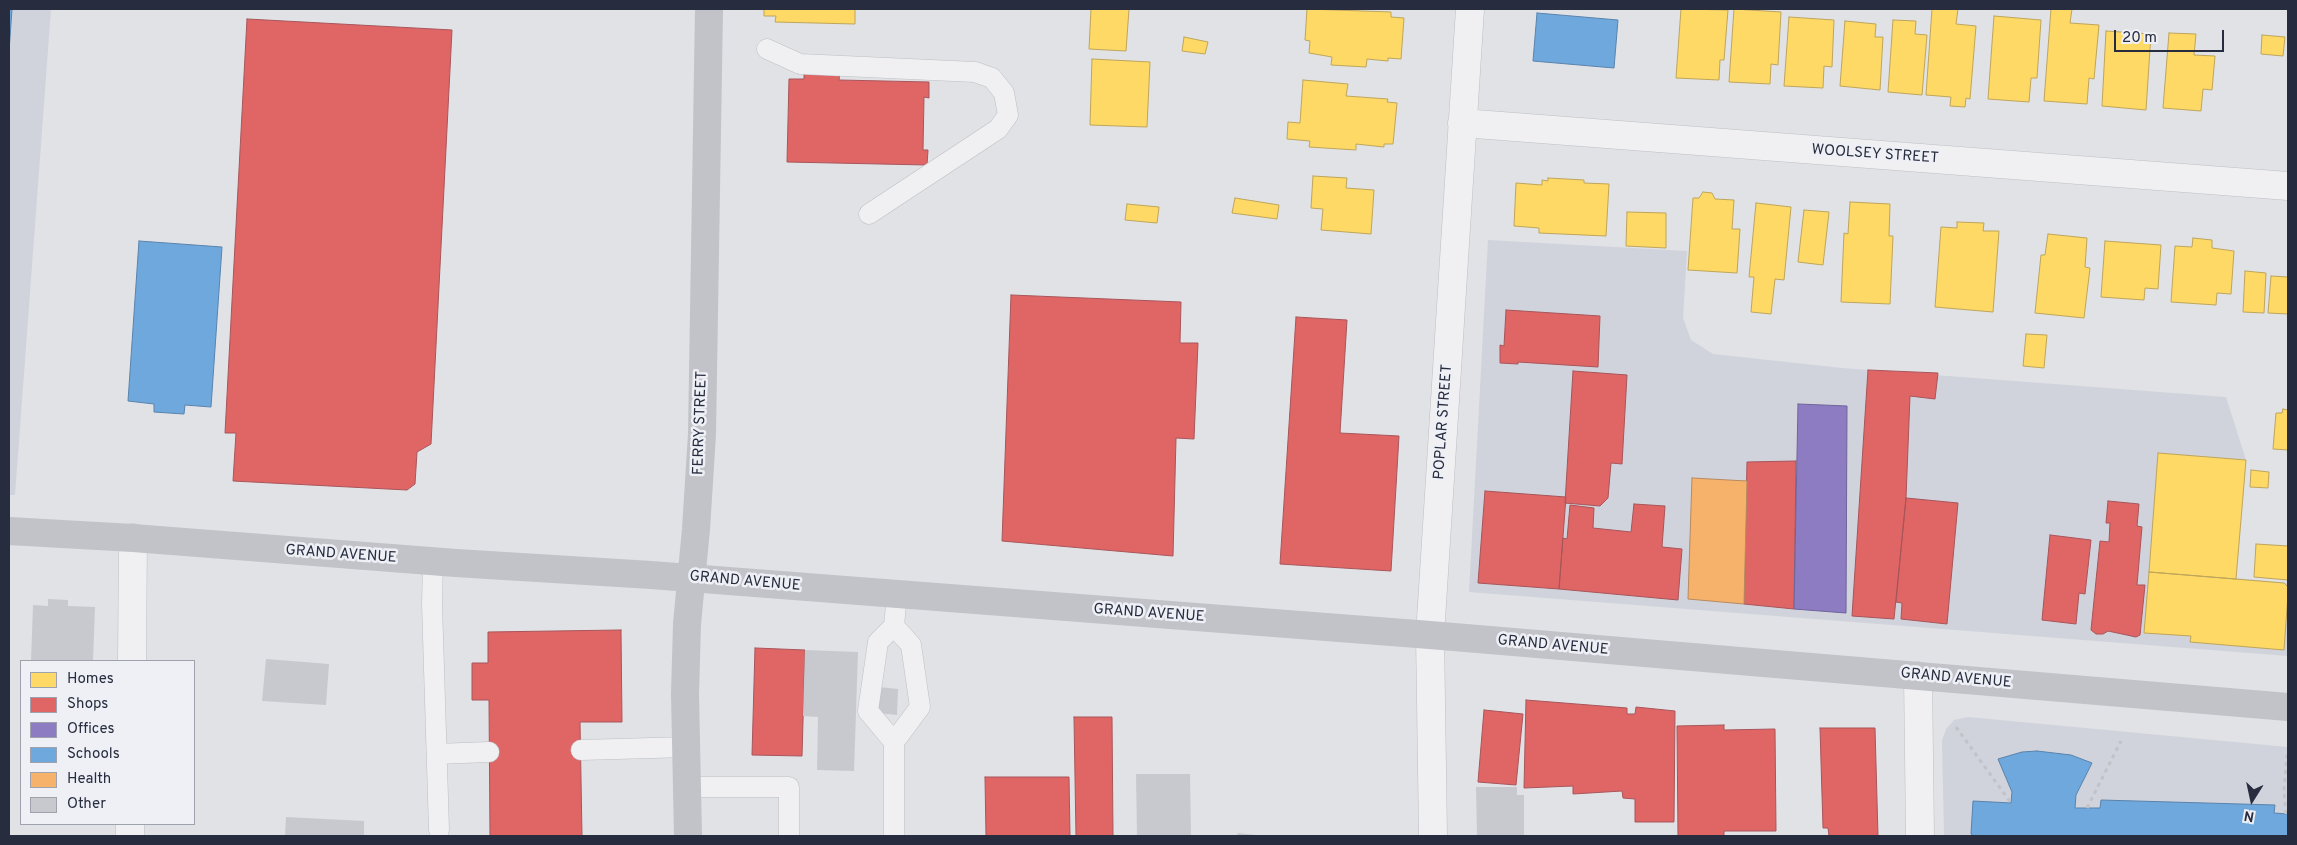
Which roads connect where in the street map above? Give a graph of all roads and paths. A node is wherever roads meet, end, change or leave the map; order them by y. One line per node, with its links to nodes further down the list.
1 (709, 9): 10 (main road, FERRY STREET)
2 (1470, 9): 4 (street, POPLAR STREET)
3 (768, 49): 6 (lane)
4 (1462, 123): 5 (street, WOOLSEY STREET); 13 (street, POPLAR STREET)
5 (2288, 186)
6 (869, 214)
7 (9, 531): 8 (main road, GRAND AVENUE)
8 (133, 538): 9 (main road, GRAND AVENUE); 14 (street)
9 (433, 562): 10 (main road, GRAND AVENUE); 23 (lane)
10 (691, 578): 11 (main road, GRAND AVENUE); 20 (main road, FERRY STREET)
11 (897, 594): 12 (lane); 13 (main road, GRAND AVENUE)
12 (894, 626): 19 (lane); 19 (lane)
13 (1430, 635): 15 (main road, GRAND AVENUE); 33 (street, POPLAR STREET)
14 (132, 660)
15 (1918, 676): 16 (main road, GRAND AVENUE); 34 (street)
16 (2288, 707)
17 (1956, 727): 26 (path)
18 (2121, 741): 27 (path)
19 (894, 742): 32 (lane)
20 (687, 747): 21 (lane); 25 (main road, FERRY STREET)
21 (581, 750)
22 (489, 752): 23 (lane)
23 (437, 754): 29 (lane)
24 (2287, 755): 28 (path)
25 (687, 787): 30 (main road, FERRY STREET); 31 (lane)
26 (2011, 803)
27 (2087, 808)
28 (2286, 814)
29 (439, 830)
30 (688, 836)
31 (789, 836)
32 (894, 836)
33 (1433, 836)
34 (1920, 836)

